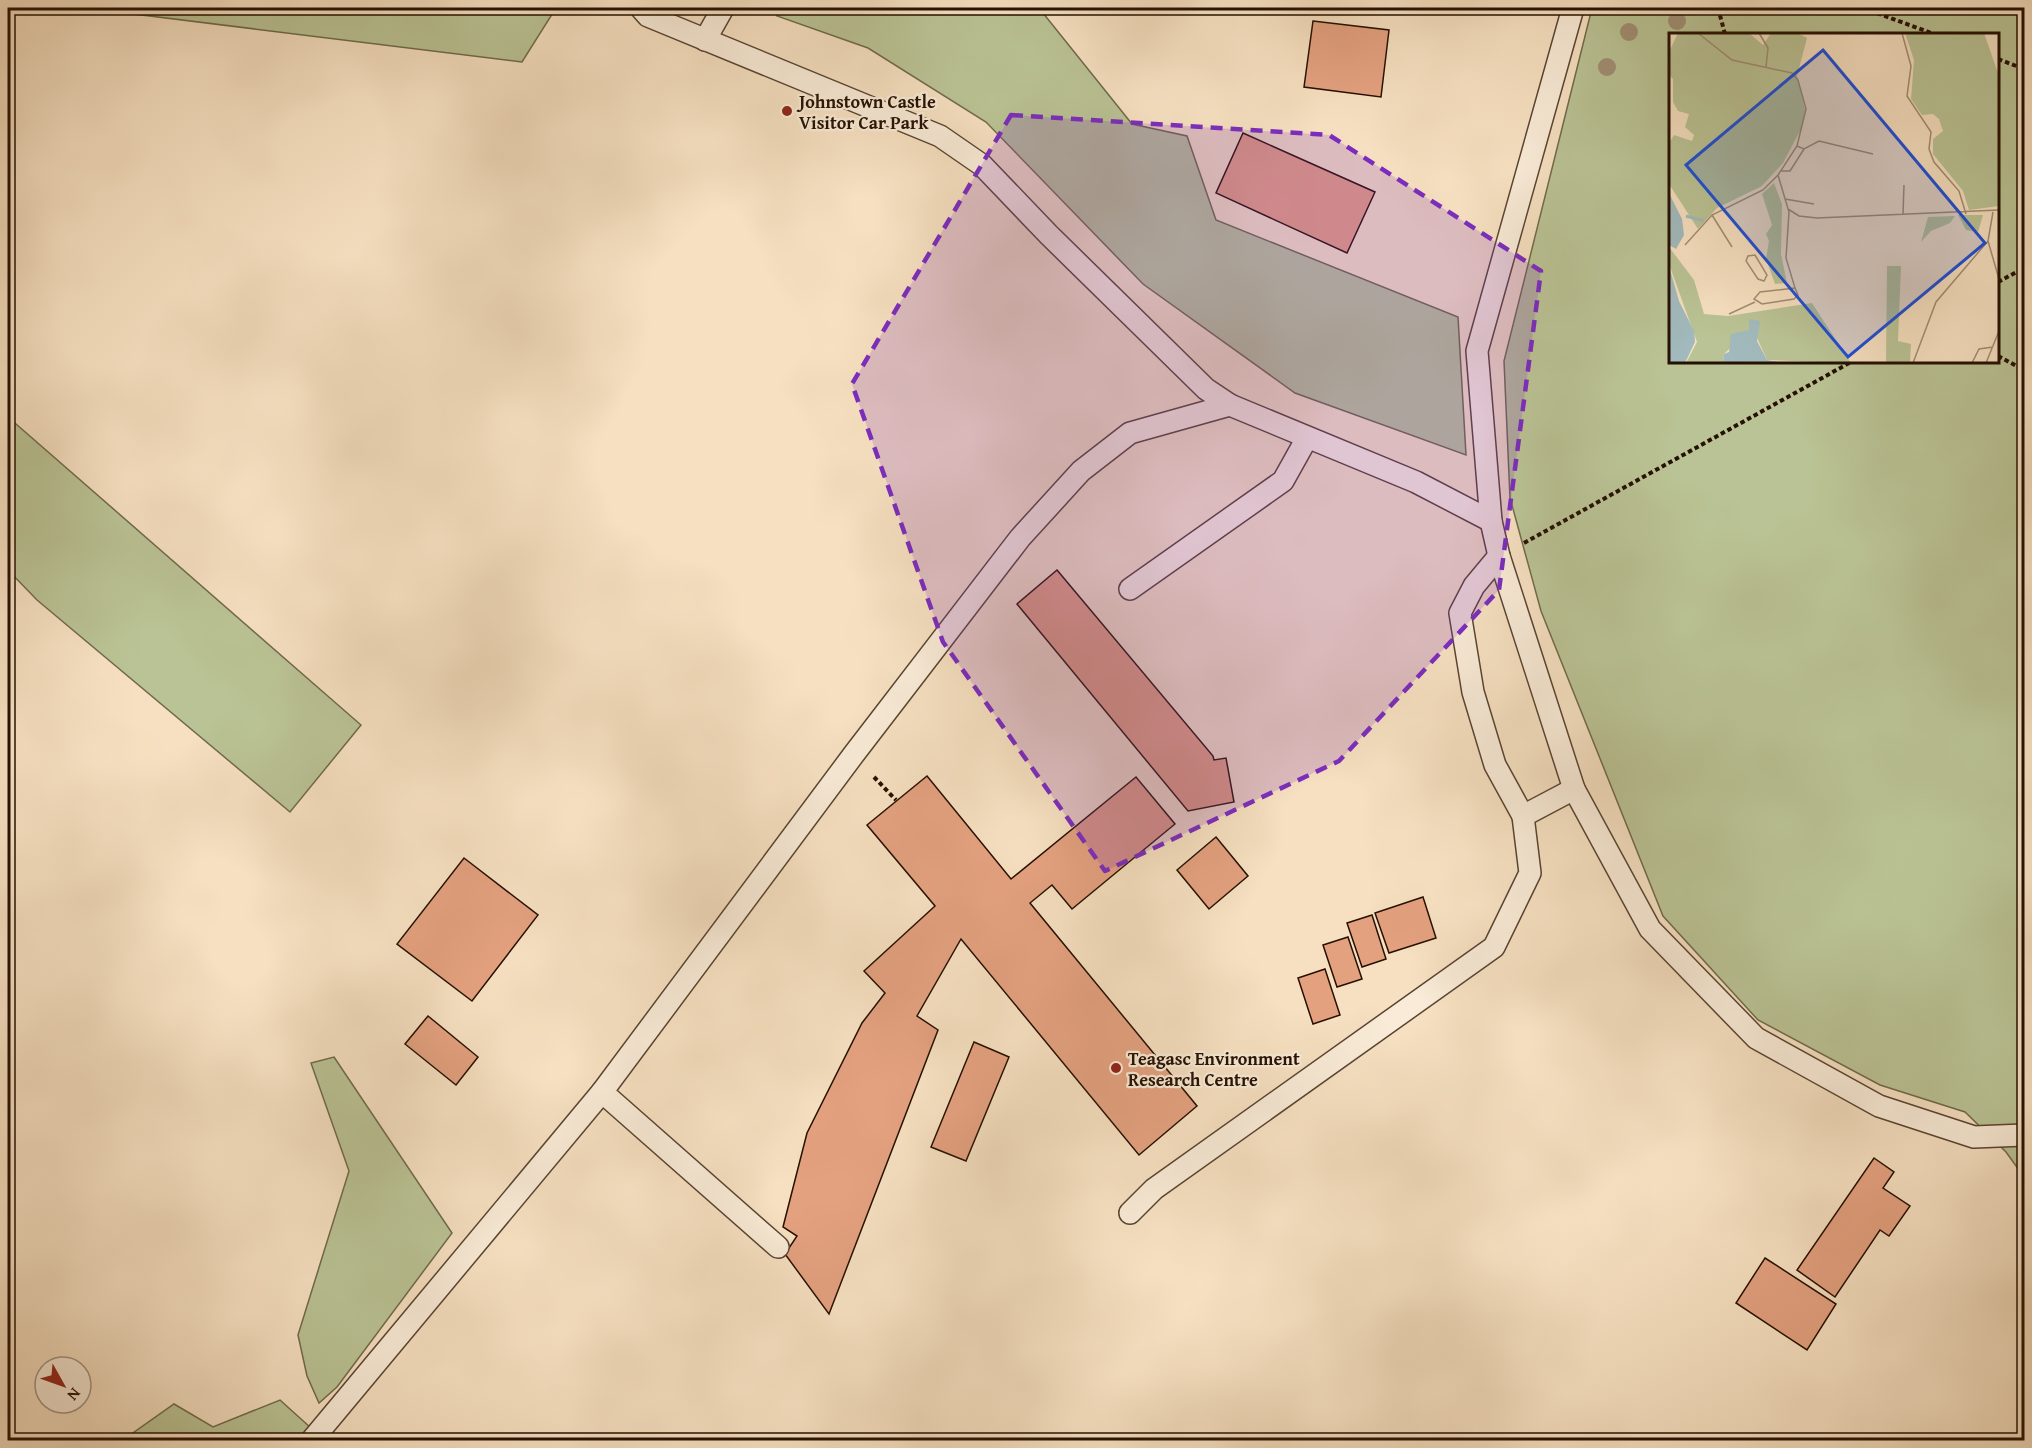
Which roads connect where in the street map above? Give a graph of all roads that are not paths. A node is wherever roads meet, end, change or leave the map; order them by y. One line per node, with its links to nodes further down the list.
1 (641, 8): 4 (lane)
2 (723, 8): 4 (lane)
3 (1573, 8): 7 (lane)
4 (705, 40): 5 (lane)
5 (1230, 405): 6 (lane); 12 (lane)
6 (1307, 438): 7 (lane); 9 (lane)
7 (1491, 521): 8 (lane)
8 (1499, 556): 10 (lane); 11 (lane)
9 (1130, 589)
10 (1574, 789): 11 (lane); 13 (lane)
11 (1523, 816): 14 (lane)
12 (602, 1092): 15 (lane); 16 (lane)
13 (2025, 1135)
14 (1130, 1213)
15 (778, 1247)
16 (312, 1440)

